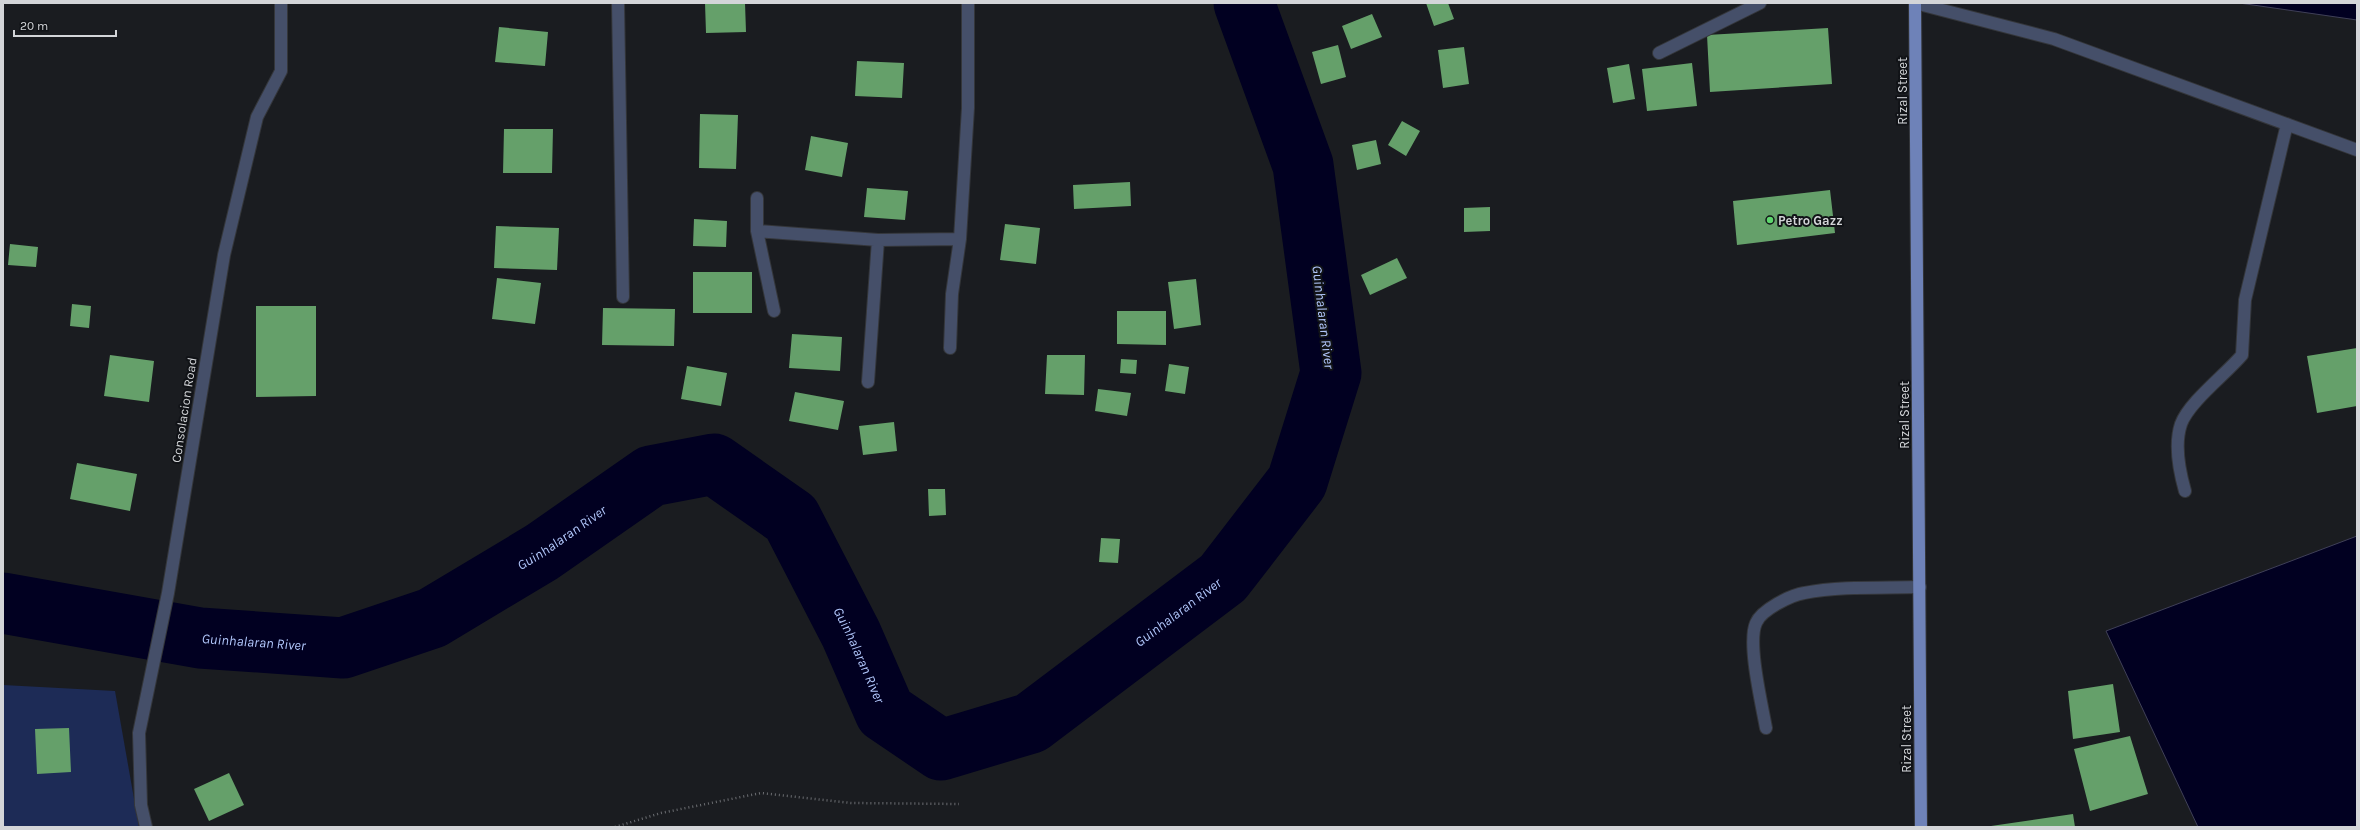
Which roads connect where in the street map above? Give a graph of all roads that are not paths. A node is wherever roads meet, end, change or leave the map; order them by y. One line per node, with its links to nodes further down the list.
1 (281, 3): 20 (street, Consolacion Road)
2 (618, 3): 13 (street)
3 (968, 3): 11 (street)
4 (1760, 3): 6 (street)
5 (1915, 3): 7 (street); 18 (main road, Rizal Street)
6 (1659, 53)
7 (2287, 124): 8 (street); 17 (street)
8 (2357, 150)
9 (757, 198): 10 (street)
10 (757, 231): 12 (street); 14 (street)
11 (960, 239): 12 (street); 15 (street)
12 (878, 240): 16 (street)
13 (623, 297)
14 (774, 311)
15 (950, 348)
16 (868, 382)
17 (2185, 491)
18 (1920, 587): 19 (street); 21 (main road, Rizal Street)
19 (1766, 728)
20 (146, 827)
21 (1921, 827)

